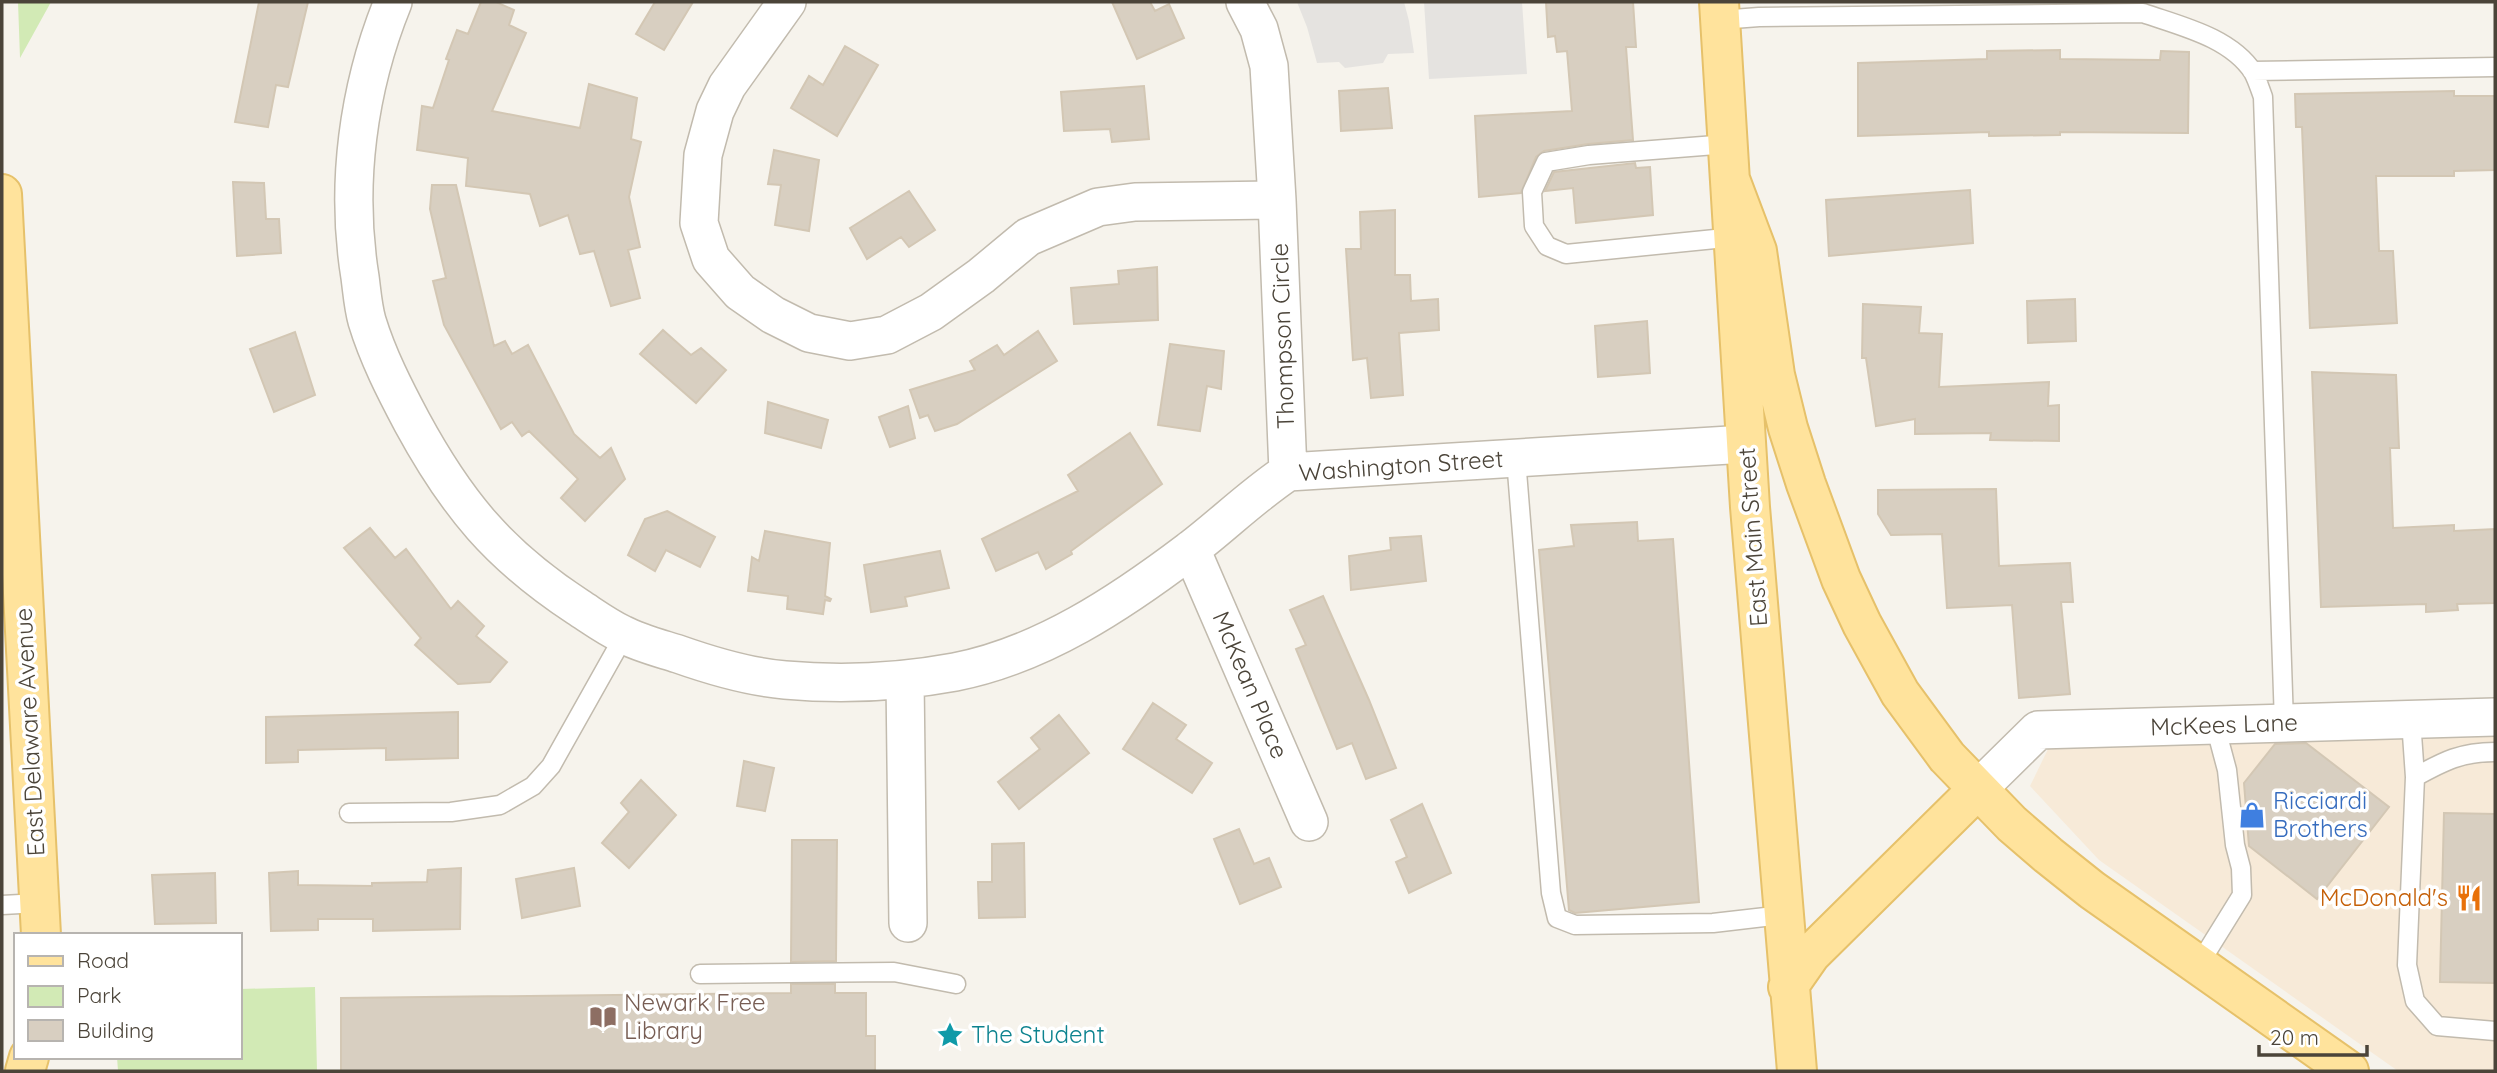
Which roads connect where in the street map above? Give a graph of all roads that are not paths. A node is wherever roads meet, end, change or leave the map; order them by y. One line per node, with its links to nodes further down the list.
1 (393, 2): 16 (street, Washington Street)
2 (787, 2): 10 (street)
3 (1245, 2): 10 (street, Thompson Circle)
4 (1720, 11): 6 (lane); 7 (main road, East Main Street)
5 (2495, 67): 6 (lane)
6 (2252, 71): 20 (lane)
7 (1728, 144): 8 (main road, East Main Street); 11 (lane)
8 (1731, 182): 11 (main road, East Main Street); 24 (main road)
9 (2, 194): 29 (main road, East Delaware Avenue)
10 (1277, 200): 14 (street, Thompson Circle)
11 (1735, 237): 12 (main road, East Main Street)
12 (1746, 444): 13 (street, Washington Street); 28 (main road, East Main Street)
13 (1516, 459): 14 (street, Washington Street); 28 (lane)
14 (1288, 472): 15 (street, Washington Street)
15 (1191, 549): 17 (street, Washington Street); 26 (street, McKean Place)
16 (624, 636): 17 (street, Washington Street); 25 (lane)
17 (905, 679): 30 (street)
18 (2495, 717): 19 (street, McKees Lane)
19 (2411, 720): 20 (street, McKees Lane); 23 (lane)
20 (2284, 723): 21 (street, McKees Lane)
21 (2215, 725): 24 (street, McKees Lane); 31 (lane)
22 (2495, 752): 23 (lane)
23 (2414, 778): 35 (lane)
24 (1978, 789): 31 (main road); 34 (main road)
25 (348, 813)
26 (1309, 822)
27 (2, 905): 29 (lane)
28 (1782, 915): 34 (main road, East Main Street)
29 (40, 919)
30 (908, 923)
31 (2197, 966): 37 (main road)
32 (700, 974): 33 (lane)
33 (956, 984)
34 (1788, 988): 36 (main road, East Main Street)
35 (2495, 1031)
36 (1797, 1071)
37 (2348, 1071)

